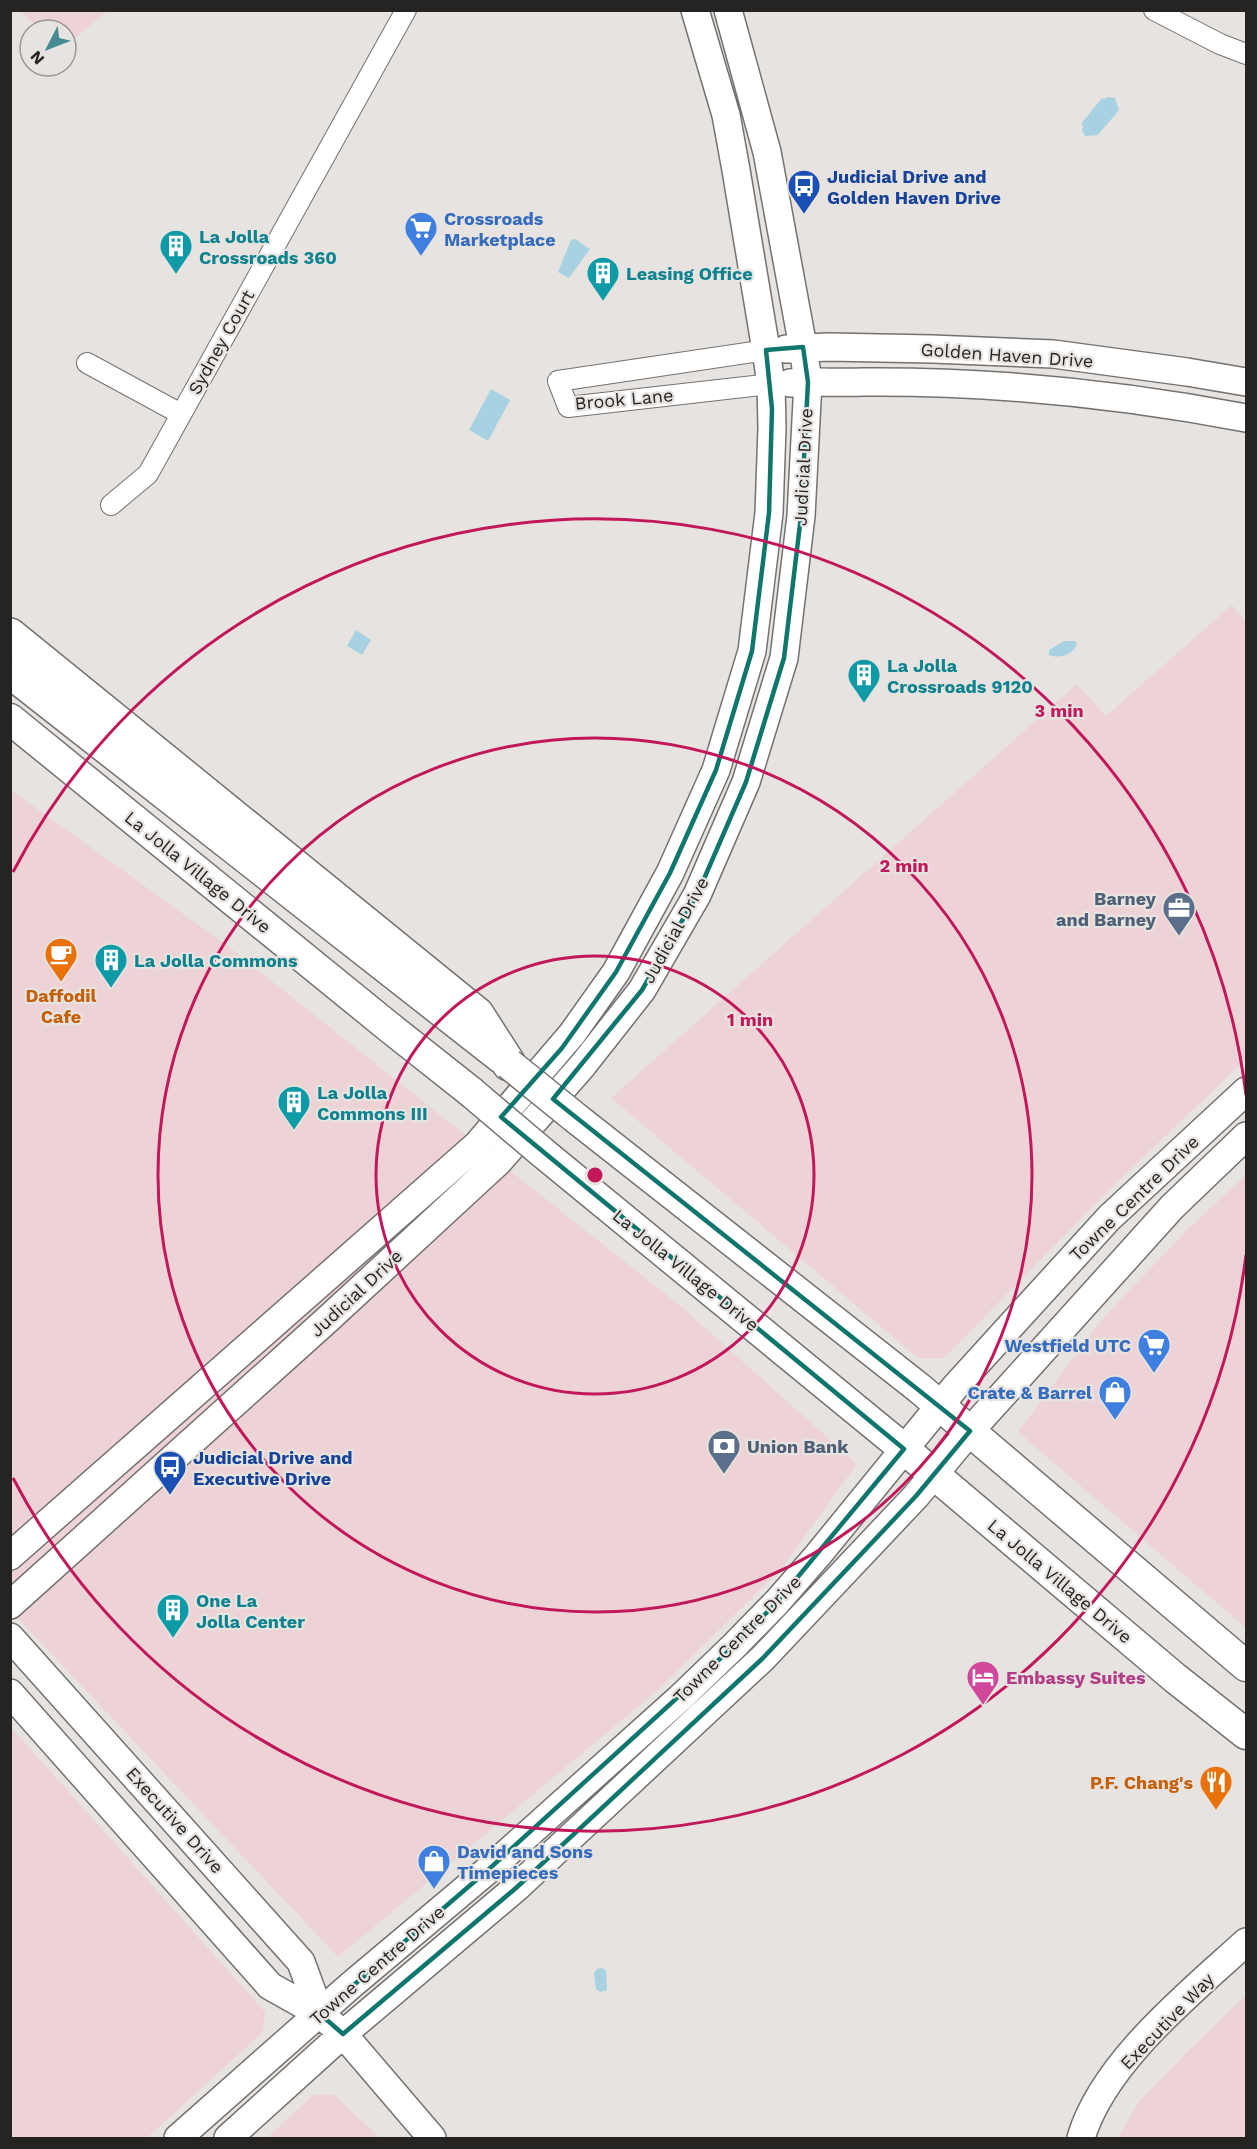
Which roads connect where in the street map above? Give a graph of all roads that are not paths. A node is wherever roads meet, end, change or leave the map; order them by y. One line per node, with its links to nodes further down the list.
1 (406, 10): 12 (street, Sydney Court)
2 (695, 10): 7 (street, Judicial Drive)
3 (728, 10): 6 (street, Judicial Drive)
4 (1154, 10): 5 (street)
5 (1246, 54)
6 (803, 348): 7 (street, Golden Haven Drive); 9 (street, Judicial Drive); 10 (street, Golden Haven Drive)
7 (766, 350): 11 (street, Judicial Drive); 11 (street, Brook Lane)
8 (87, 363): 12 (street)
9 (808, 382): 11 (street, Golden Haven Drive); 13 (street, Golden Haven Drive); 28 (street, Judicial Drive)
10 (1246, 382)
11 (771, 384): 27 (street, Judicial Drive)
12 (181, 414): 14 (street, Sydney Court)
13 (1246, 418)
14 (111, 505)
15 (10, 635): 18 (highway)
16 (10, 673): 18 (main road)
17 (10, 719): 25 (main road, La Jolla Village Drive, bridge)
18 (509, 1064): 23 (main road, bridge)
19 (1246, 1091): 21 (street, Towne Centre Drive)
20 (1246, 1136): 22 (street, Towne Centre Drive)
21 (1183, 1149): 22 (street); 23 (street, Towne Centre Drive)
22 (1082, 1307): 24 (street, Towne Centre Drive)
23 (940, 1406): 24 (main road); 25 (street, Towne Centre Drive)
24 (970, 1431): 26 (street, Towne Centre Drive); 30 (main road)
25 (904, 1449): 26 (main road, La Jolla Village Drive); 34 (street, Towne Centre Drive)
26 (934, 1474): 32 (main road, La Jolla Village Drive); 35 (street, Towne Centre Drive)
27 (10, 1556)
28 (10, 1605)
29 (10, 1637): 34 (street, Executive Drive)
30 (1246, 1666)
31 (10, 1693): 34 (street, Executive Drive)
32 (1246, 1734)
33 (1246, 1942): 39 (street, Executive Way)
34 (320, 2013): 35 (street, Executive Drive); 36 (street, Towne Centre Drive)
35 (343, 2034): 37 (street, Towne Centre Drive); 38 (street, Executive Drive)
36 (178, 2139)
37 (228, 2139)
38 (432, 2139)
39 (1081, 2139)

